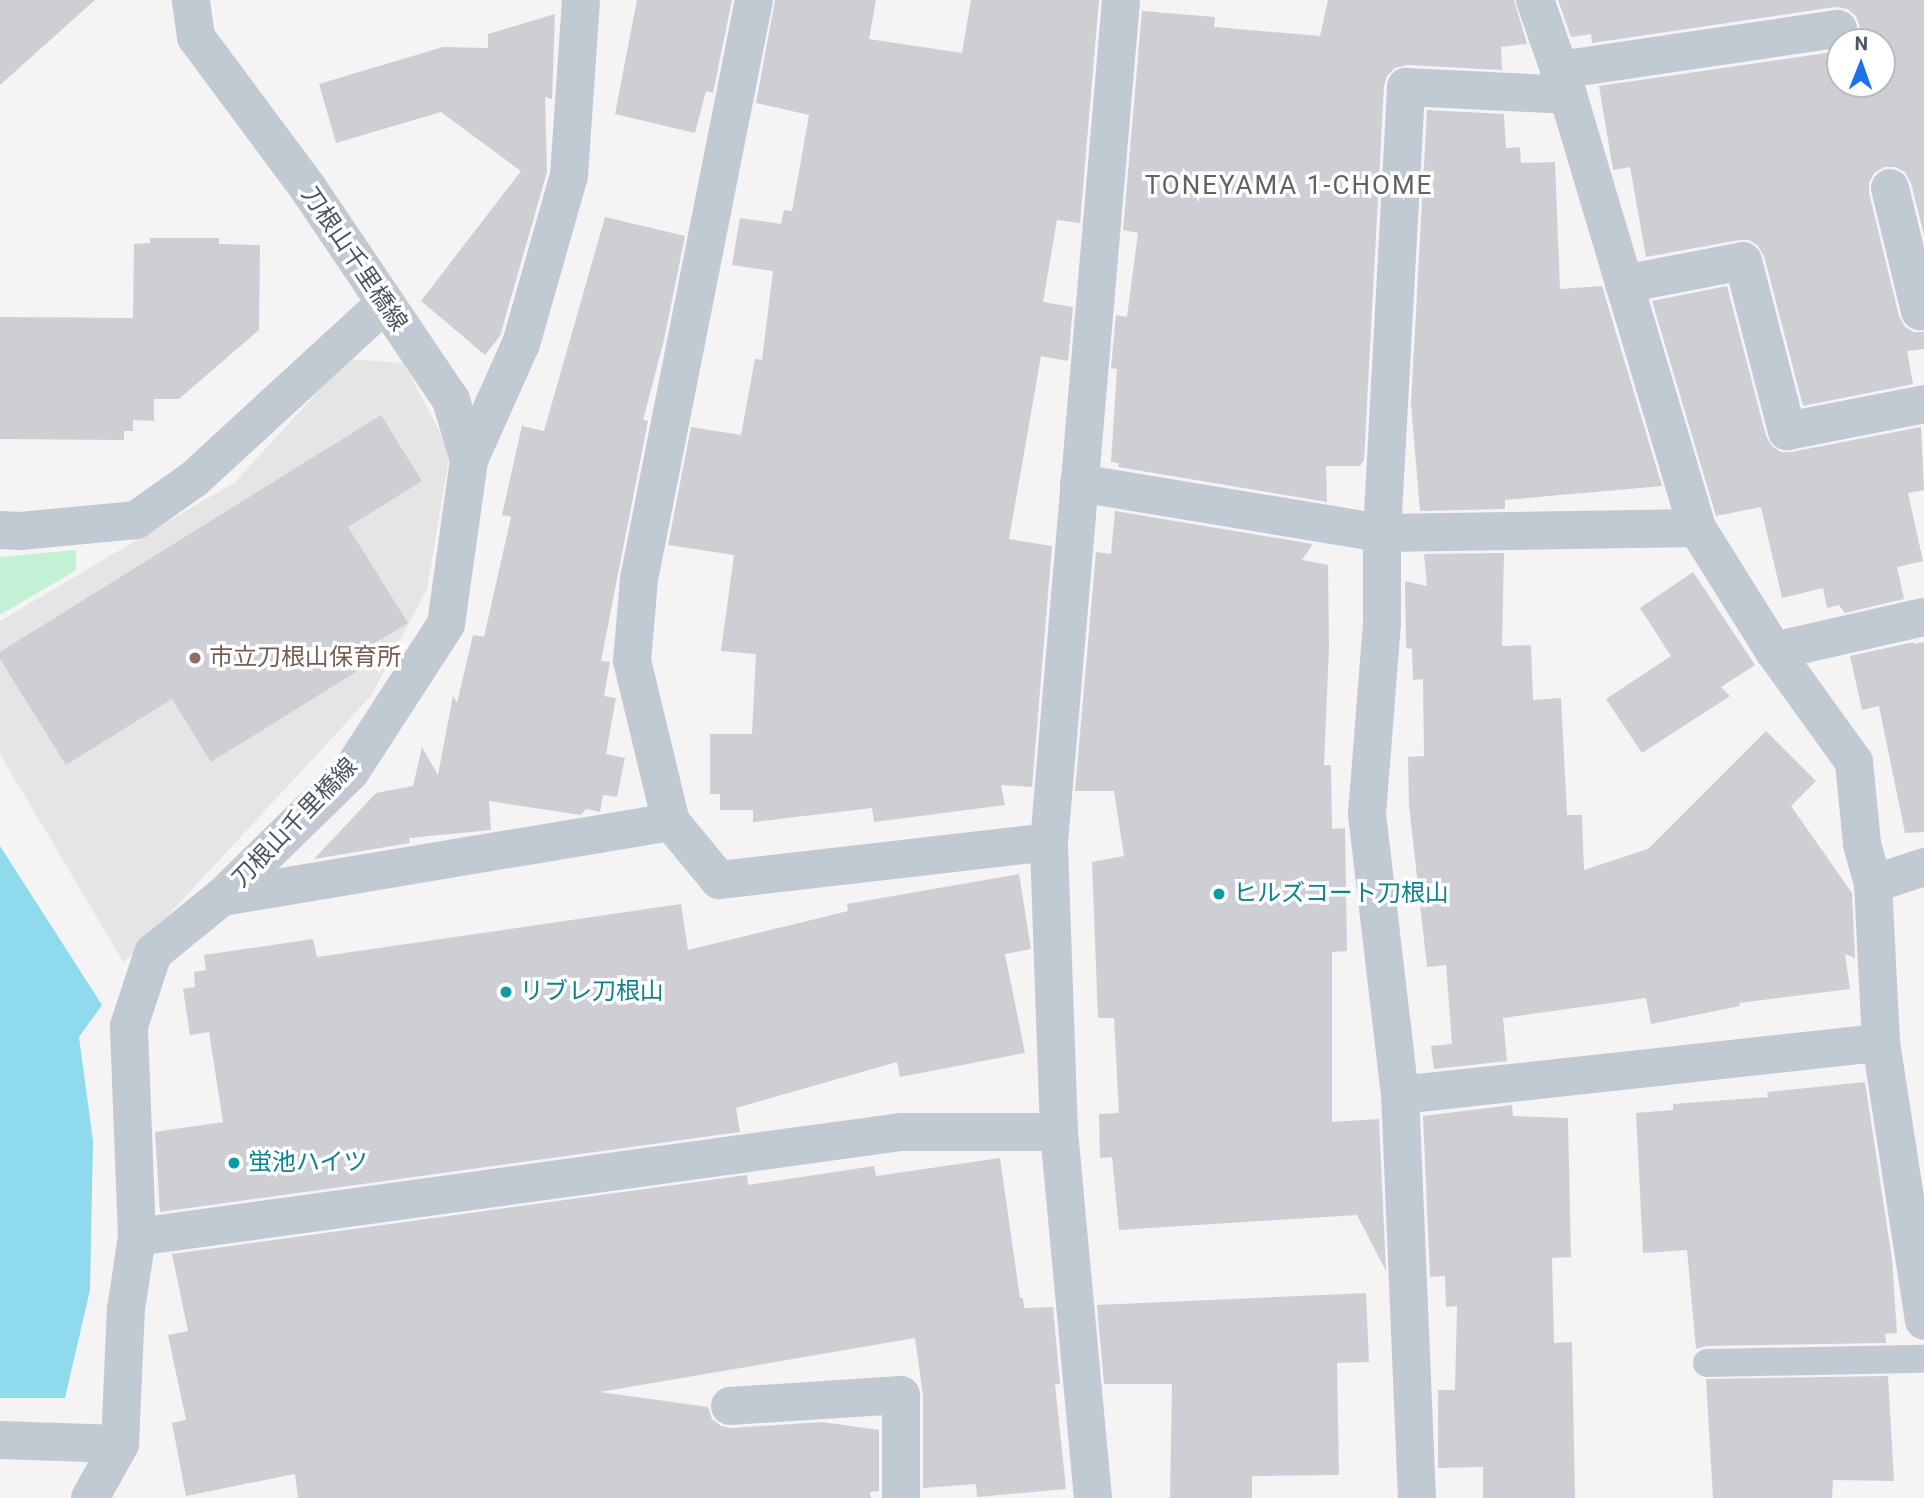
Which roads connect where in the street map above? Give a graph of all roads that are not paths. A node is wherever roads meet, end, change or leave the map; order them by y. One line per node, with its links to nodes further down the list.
1 (191, 0): 10 (street, 刀根山千里橋線)
2 (581, 0): 13 (street)
3 (754, 0): 20 (street)
4 (1121, 0): 14 (street)
5 (1535, 0): 7 (street)
6 (1826, 31): 7 (street)
7 (1564, 82): 9 (street); 17 (street)
8 (1890, 188): 11 (street)
9 (1624, 284): 12 (street); 15 (street)
10 (384, 304): 13 (street, 刀根山千里橋線); 16 (street)
11 (1923, 320)
12 (1924, 404)
13 (469, 460): 24 (street, 刀根山千里橋線)
14 (1079, 483): 17 (street); 21 (street)
15 (1697, 528): 17 (street); 19 (street)
16 (0, 530)
17 (1382, 533): 26 (street)
18 (1924, 617): 19 (street)
19 (1774, 651): 23 (street)
20 (671, 822): 21 (street); 24 (street)
21 (1049, 842): 27 (street)
22 (1924, 867): 23 (street)
23 (1873, 884): 25 (street)
24 (222, 897): 28 (street, 刀根山千里橋線)
25 (1881, 1043): 26 (street); 29 (street)
26 (1400, 1095): 38 (street)
27 (1059, 1132): 28 (street); 37 (street)
28 (136, 1237): 34 (street, 刀根山千里橋線)
29 (1924, 1321)
30 (1924, 1359): 31 (lane)
31 (1707, 1363)
32 (730, 1406): 36 (street)
33 (0, 1440): 34 (street)
34 (120, 1444): 35 (street, 刀根山千里橋線)
35 (90, 1498)
36 (901, 1498)
37 (1093, 1498)
38 (1417, 1498)

